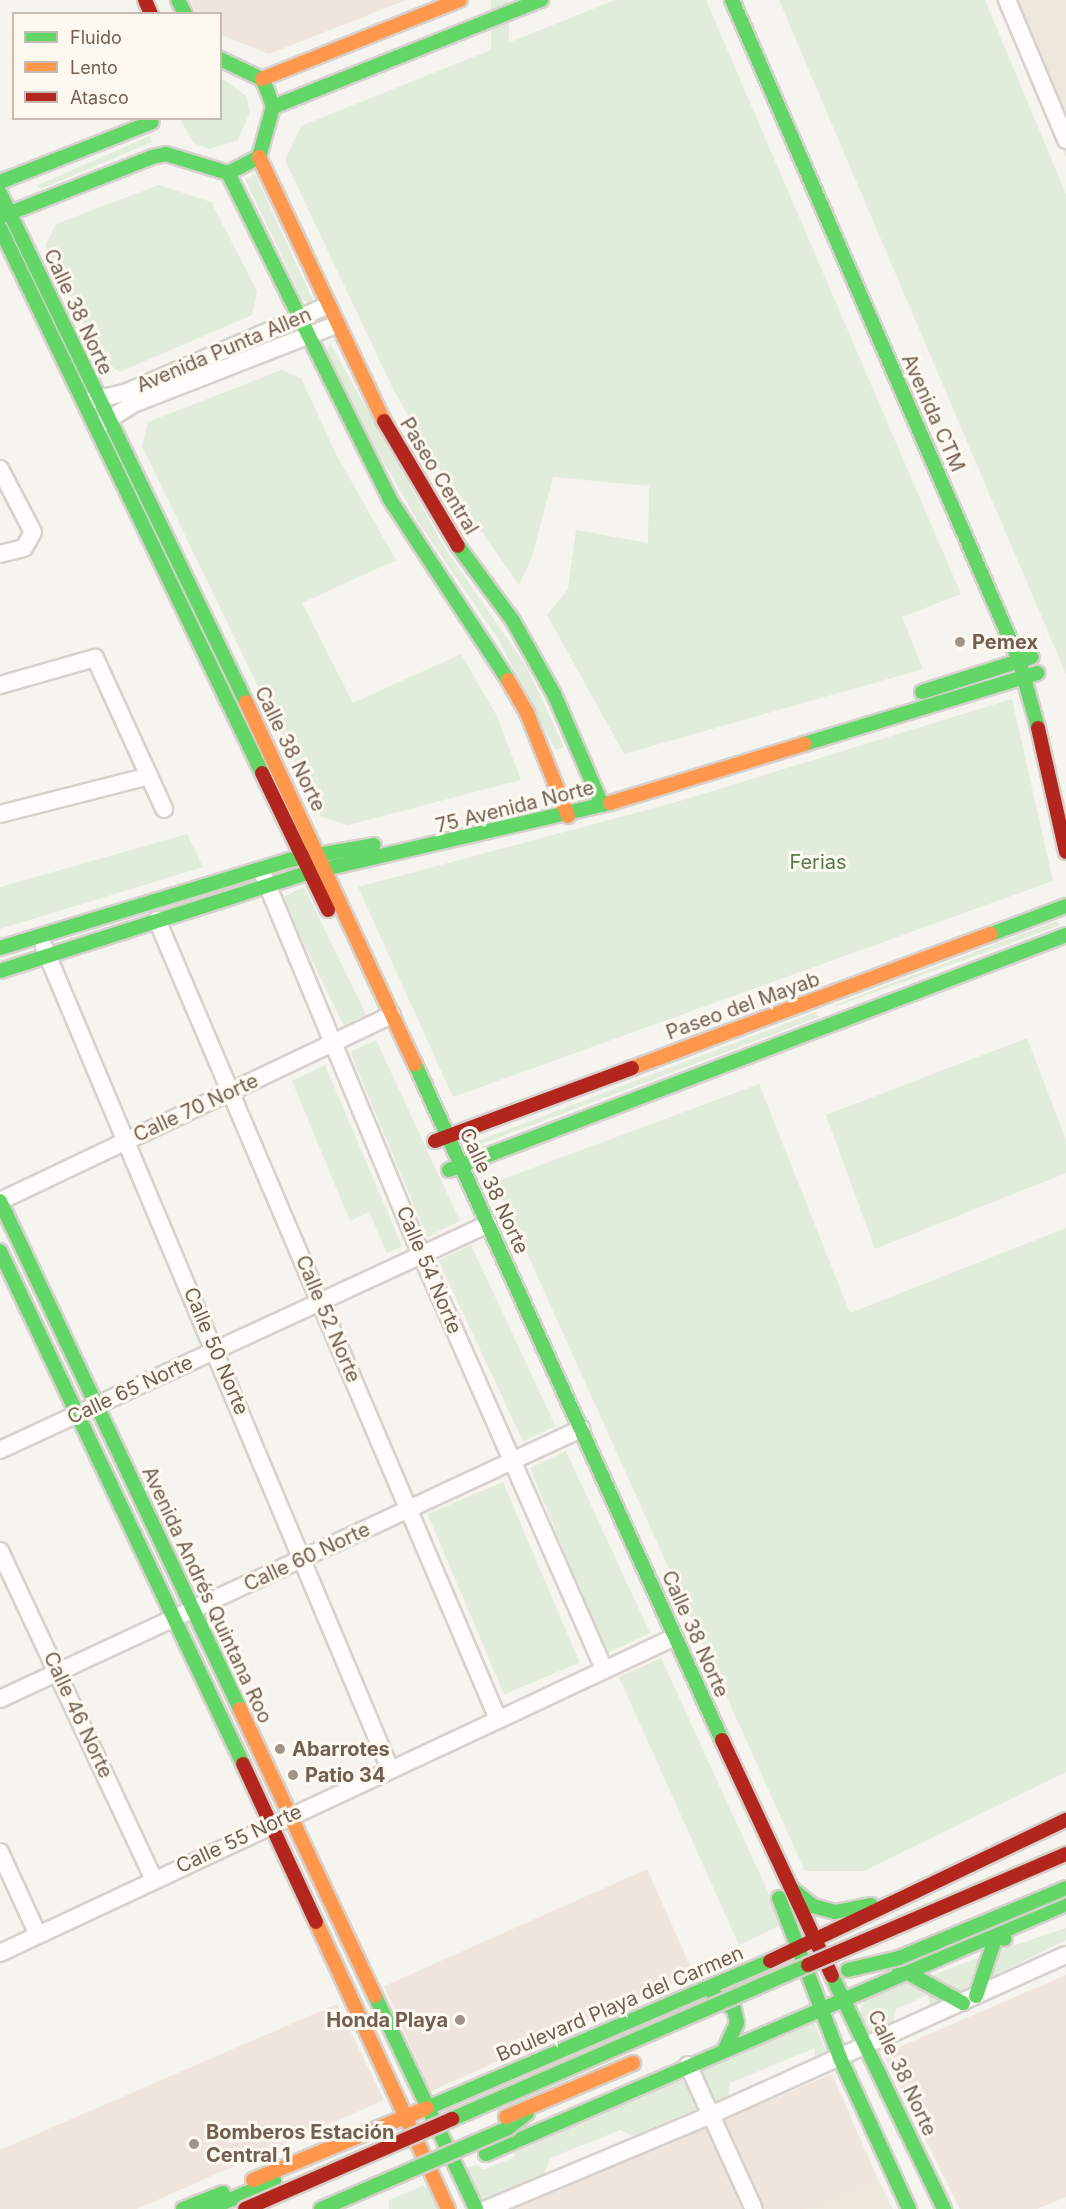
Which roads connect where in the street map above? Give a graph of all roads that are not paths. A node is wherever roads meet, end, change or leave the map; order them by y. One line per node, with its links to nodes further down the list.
1 (460, 0): 7 (main road)
2 (541, 0): 8 (main road)
3 (732, 0): 24 (main road, Avenida CTM)
4 (747, 0): 25 (main road, Avenida CTM)
5 (1007, 0): 10 (street)
6 (222, 60): 7 (main road)
7 (262, 79): 8 (main road)
8 (273, 107): 11 (main road)
9 (158, 134): 12 (main road); 13 (main road); 15 (main road)
10 (1066, 140)
11 (259, 157): 12 (main road); 17 (main road, Paseo Central)
12 (228, 173): 19 (main road)
13 (0, 182)
14 (0, 193): 15 (main road, Calle 38 Norte)
15 (5, 215): 20 (main road, Calle 38 Norte)
16 (0, 228): 20 (main road, Calle 38 Norte)
17 (327, 306): 18 (main road, Paseo Central); 19 (street, Avenida Punta Allen)
18 (336, 325): 19 (street, Avenida Punta Allen); 31 (main road, Paseo Central)
19 (302, 328): 20 (street, Avenida Punta Allen); 21 (street, Avenida Punta Allen); 32 (main road)
20 (91, 400): 21 (main road, Calle 38 Norte)
21 (102, 424): 37 (main road, Calle 38 Norte); 38 (main road, Calle 38 Norte)
22 (0, 469): 23 (street)
23 (0, 554)
24 (1004, 625): 25 (main road, Avenida CTM); 26 (main road)
25 (1025, 659): 26 (main road, 75 Avenida Norte); 27 (main road, Avenida CTM)
26 (982, 671): 31 (main road, 75 Avenida Norte)
27 (1031, 675): 29 (main road, Avenida CTM); 31 (main road, 75 Avenida Norte); 36 (main road, Avenida CTM)
28 (0, 685): 30 (street)
29 (1063, 768)
30 (149, 776): 33 (street); 34 (street)
31 (599, 800): 32 (main road, 75 Avenida Norte); 35 (main road, 75 Avenida Norte)
32 (563, 802): 35 (main road); 37 (main road, 75 Avenida Norte)
33 (164, 809)
34 (0, 814)
35 (568, 816): 40 (main road, 75 Avenida Norte)
36 (1066, 852)
37 (320, 854): 38 (main road, 75 Avenida Norte); 40 (main road, Calle 38 Norte)
38 (302, 856): 39 (main road, 75 Avenida Norte); 41 (main road, Calle 38 Norte)
39 (260, 868): 42 (street, Calle 54 Norte); 45 (main road, 75 Avenida Norte)
40 (328, 871): 41 (main road, 75 Avenida Norte); 50 (main road, Calle 38 Norte)
41 (311, 872): 42 (main road, 75 Avenida Norte); 50 (main road, Calle 38 Norte)
42 (267, 886): 44 (main road, 75 Avenida Norte); 51 (street, Calle 54 Norte)
43 (1066, 906): 53 (main road, Paseo del Mayab)
44 (157, 920): 48 (main road, 75 Avenida Norte); 52 (street, Calle 52 Norte)
45 (39, 935): 47 (main road, 75 Avenida Norte); 48 (street, Calle 50 Norte)
46 (1066, 935): 55 (main road)
47 (0, 948)
48 (47, 956): 49 (main road, 75 Avenida Norte); 54 (street, Calle 50 Norte)
49 (0, 970)
50 (386, 1018): 51 (street, Calle 70 Norte); 53 (main road, Calle 38 Norte)
51 (333, 1042): 52 (street, Calle 70 Norte); 60 (street, Calle 54 Norte)
52 (230, 1093): 54 (street, Calle 70 Norte); 61 (street, Calle 52 Norte)
53 (441, 1139): 55 (main road, Calle 38 Norte); 56 (main road, Calle 38 Norte)
54 (128, 1140): 57 (street, Calle 70 Norte); 62 (street, Calle 50 Norte)
55 (462, 1165): 56 (main road); 58 (main road, Calle 38 Norte)
56 (448, 1171): 58 (main road, Calle 38 Norte)
57 (0, 1201): 63 (main road, Avenida Andrés Quintana Roo)
58 (481, 1226): 60 (street, Calle 65 Norte); 65 (main road, Calle 38 Norte)
59 (0, 1251): 64 (main road, Avenida Andrés Quintana Roo)
60 (420, 1254): 61 (street, Calle 65 Norte); 67 (street, Calle 54 Norte)
61 (321, 1300): 62 (street, Calle 65 Norte); 68 (street, Calle 52 Norte)
62 (215, 1350): 63 (street, Calle 65 Norte); 70 (street, Calle 50 Norte)
63 (97, 1405): 64 (street, Calle 65 Norte); 71 (main road, Avenida Andrés Quintana Roo)
64 (77, 1414): 66 (street, Calle 65 Norte); 72 (main road, Avenida Andrés Quintana Roo)
65 (574, 1432): 67 (street, Calle 60 Norte); 73 (main road, Calle 38 Norte)
66 (0, 1450)
67 (513, 1461): 68 (street, Calle 60 Norte); 74 (street, Calle 54 Norte)
68 (409, 1509): 70 (street, Calle 60 Norte); 77 (street, Calle 52 Norte)
69 (0, 1551): 75 (street, Calle 46 Norte)
70 (304, 1558): 71 (street, Calle 60 Norte); 78 (street, Calle 50 Norte)
71 (193, 1610): 72 (street, Calle 60 Norte); 80 (main road, Avenida Andrés Quintana Roo)
72 (175, 1618): 75 (street, Calle 60 Norte); 82 (main road, Avenida Andrés Quintana Roo)
73 (669, 1640): 74 (street, Calle 55 Norte); 89 (main road, Calle 38 Norte); 97 (main road, Calle 38 Norte)
74 (604, 1670): 77 (street, Calle 55 Norte)
75 (59, 1672): 76 (street, Calle 60 Norte); 88 (street, Calle 46 Norte)
76 (0, 1699)
77 (498, 1719): 78 (street, Calle 55 Norte)
78 (390, 1769): 80 (street, Calle 55 Norte)
79 (1066, 1806): 83 (main road)
80 (289, 1815): 82 (street, Calle 55 Norte); 117 (main road, Avenida Andrés Quintana Roo)
81 (1066, 1820): 83 (main road, Boulevard Playa del Carmen)
82 (271, 1825): 88 (street, Calle 55 Norte); 119 (main road, Avenida Andrés Quintana Roo)
83 (1026, 1837): 91 (main road, Boulevard Playa del Carmen)
84 (1066, 1839): 98 (main road, bridge)
85 (0, 1852): 94 (street)
86 (1066, 1854): 98 (main road, bridge)
87 (1066, 1873): 101 (main road, bridge)
88 (154, 1880): 94 (street, Calle 55 Norte)
89 (787, 1884): 91 (main road); 96 (main road, Calle 38 Norte)
90 (1066, 1888): 101 (main road, bridge)
91 (890, 1903): 96 (main road, Boulevard Playa del Carmen); 102 (main road)
92 (1066, 1904): 95 (main road)
93 (1066, 1920): 95 (main road)
94 (39, 1935): 99 (street, Calle 55 Norte)
95 (996, 1936): 102 (main road); 106 (main road)
96 (816, 1941): 97 (main road, Boulevard Playa del Carmen); 105 (main road, Calle 38 Norte)
97 (800, 1948): 103 (main road, Boulevard Playa del Carmen); 107 (main road, Calle 38 Norte)
98 (837, 1952): 115 (main road, bridge)
99 (0, 1953)
100 (1066, 1955): 106 (street)
101 (848, 1970): 104 (main road)
102 (906, 1974): 105 (main road); 106 (main road)
103 (697, 1993): 111 (main road); 117 (main road, Boulevard Playa del Carmen)
104 (795, 1993)
105 (845, 1998): 107 (main road); 110 (main road, Calle 38 Norte)
106 (970, 2000): 110 (street)
107 (821, 2008): 111 (main road); 113 (main road, Calle 38 Norte)
108 (752, 2011): 109 (main road)
109 (720, 2025)
110 (866, 2046): 113 (street); 133 (main road, Calle 38 Norte)
111 (724, 2051): 114 (main road)
112 (645, 2058): 116 (main road, bridge)
113 (840, 2058): 118 (street); 132 (main road, Calle 38 Norte)
114 (688, 2065): 118 (street); 120 (main road)
115 (538, 2081): 124 (main road, bridge); 125 (main road, bridge)
116 (538, 2104): 122 (main road, bridge); 126 (main road, bridge)
117 (429, 2107): 119 (main road, Boulevard Playa del Carmen); 120 (main road, Avenida Andrés Quintana Roo)
118 (711, 2115): 130 (street); 131 (street)
119 (407, 2117): 121 (main road, Avenida Andrés Quintana Roo); 123 (main road, Boulevard Playa del Carmen)
120 (456, 2167): 121 (main road); 129 (main road, Avenida Andrés Quintana Roo)
121 (433, 2178): 127 (main road); 128 (main road, Avenida Andrés Quintana Roo)
122 (309, 2200)
123 (183, 2209)
124 (209, 2209)
125 (245, 2209)
126 (321, 2209)
127 (351, 2209)
128 (448, 2209)
129 (476, 2209)
130 (487, 2209)
131 (754, 2209)
132 (909, 2209)
133 (944, 2209)

